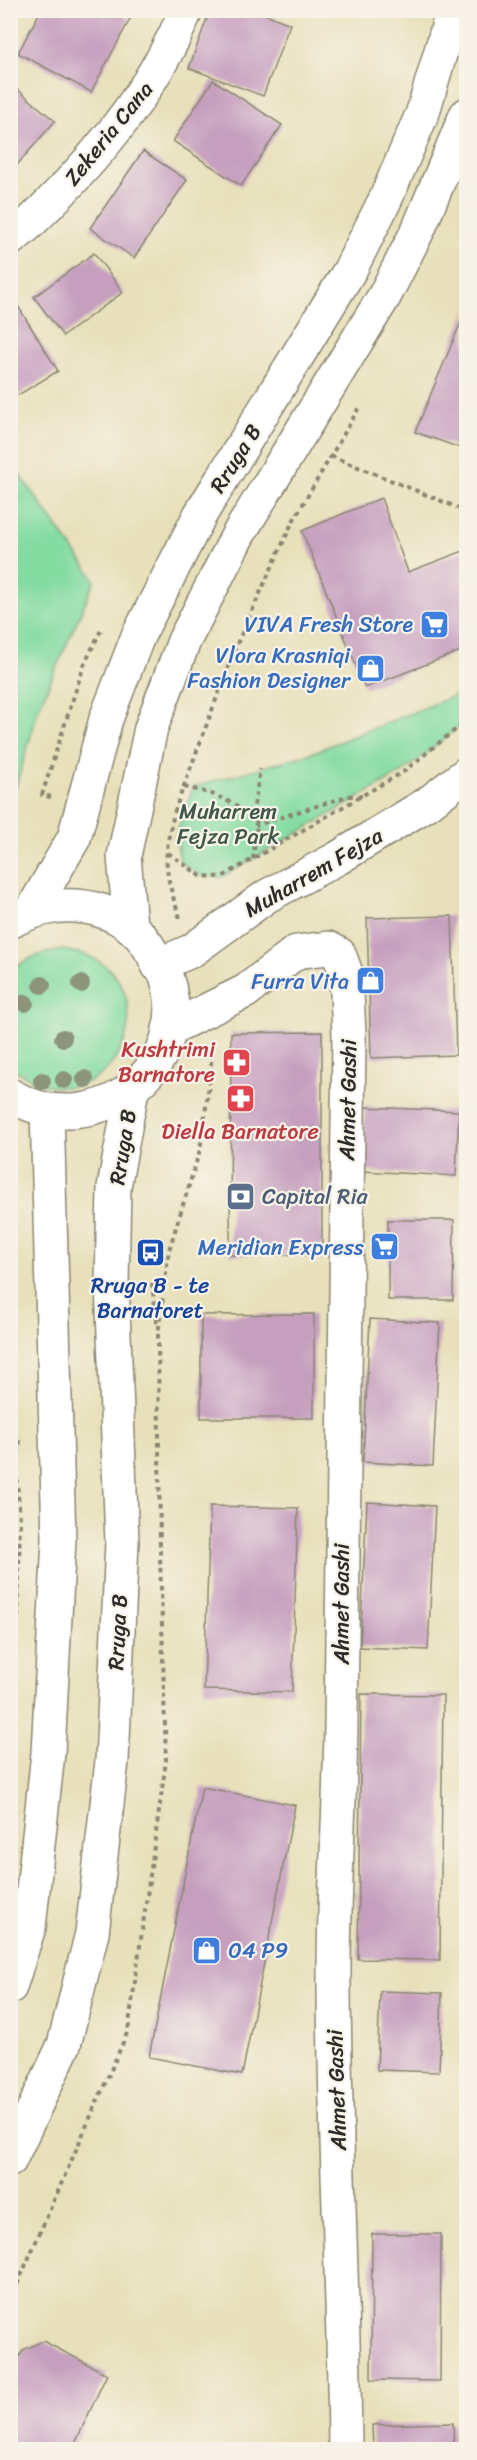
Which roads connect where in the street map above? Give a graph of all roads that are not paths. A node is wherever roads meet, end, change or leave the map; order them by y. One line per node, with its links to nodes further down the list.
1 (186, 10): 4 (main road, Zekeria Cana)
2 (453, 10): 6 (main road, Rruga B)
3 (466, 115): 7 (main road, Rruga B)
4 (10, 239)
5 (466, 774): 8 (main road, Muharrem Fejza)
6 (21, 917): 7 (main road)
7 (130, 926): 8 (main road)
8 (158, 965): 9 (main road)
9 (169, 1029): 10 (main road); 14 (main road, Ahmet Gashi)
10 (132, 1090): 11 (main road); 13 (main road, Rruga B)
11 (21, 1101): 12 (main road)
12 (10, 1987)
13 (10, 2160)
14 (345, 2450)

